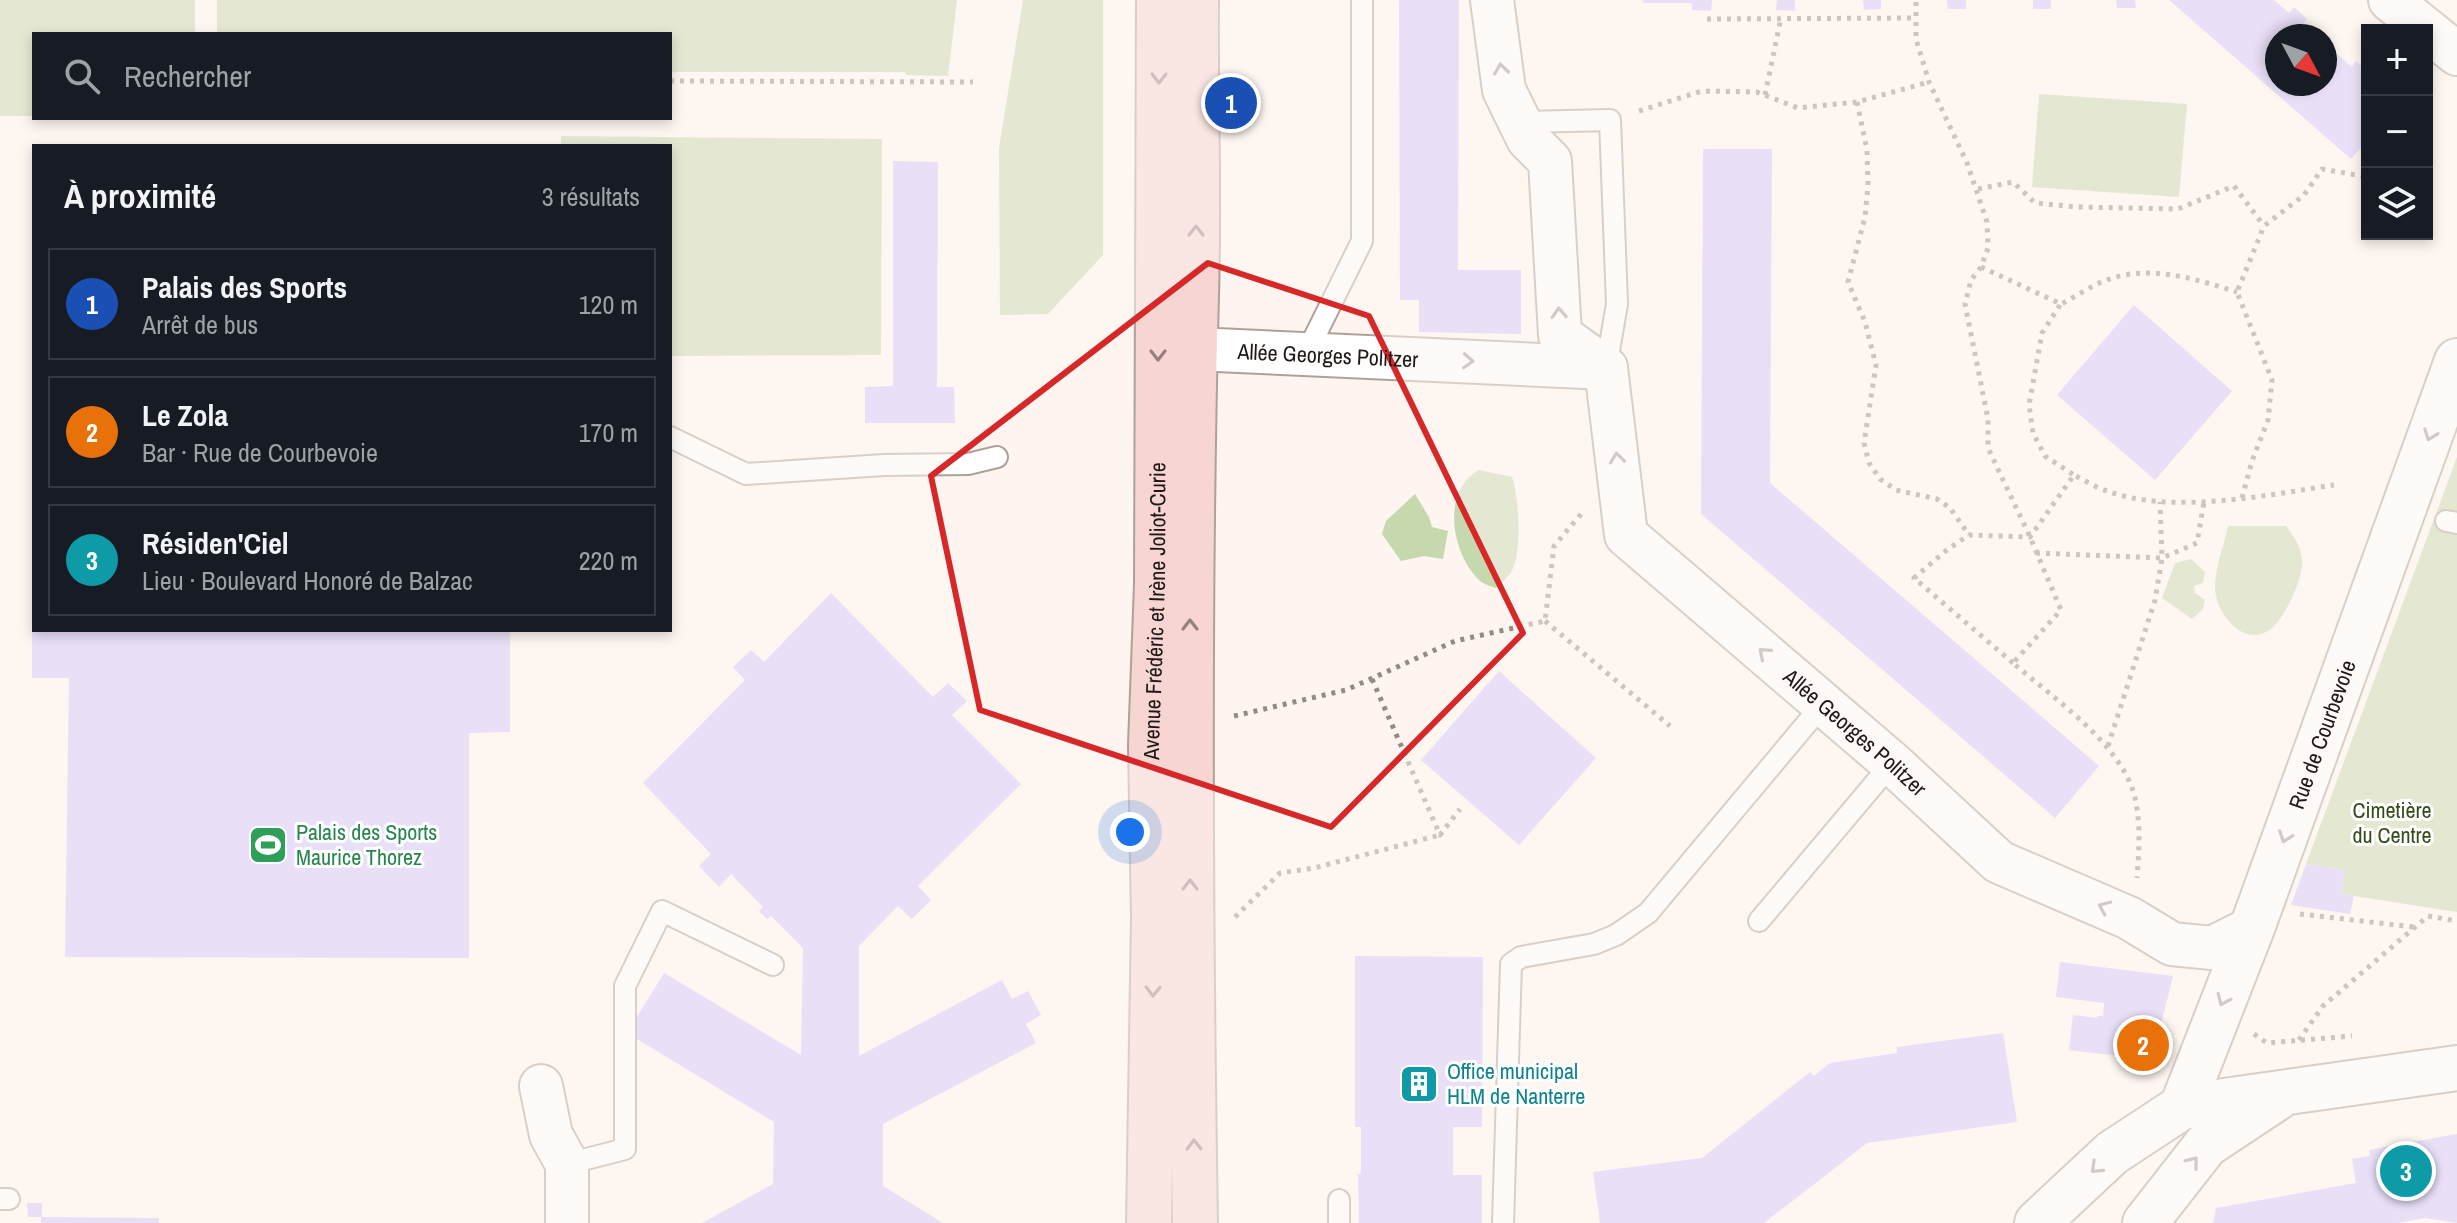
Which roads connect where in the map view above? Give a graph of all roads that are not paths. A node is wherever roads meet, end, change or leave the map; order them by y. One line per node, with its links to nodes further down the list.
1 (1159, 0): 26 (main road, Avenue Frédéric et Irène Joliot-Curie, one-way to 26)
2 (1196, 0): 8 (main road, Avenue Frédéric et Irène Joliot-Curie, one-way to 2)
3 (1362, 0): 9 (lane)
4 (1492, 0): 7 (street, one-way to 4)
5 (2390, 0): 6 (street)
6 (2457, 54)
7 (1520, 122): 11 (street, one-way to 7); 11 (lane)
8 (1194, 349): 9 (street, Allée Georges Politzer); 27 (main road, Avenue Frédéric et Irène Joliot-Curie, one-way to 8)
9 (1307, 352): 11 (street, Allée Georges Politzer, one-way to 11)
10 (2457, 361): 17 (street, Rue de Courbevoie, one-way to 17)
11 (1606, 368): 14 (street, Allée Georges Politzer, one-way to 11)
12 (672, 438): 13 (lane)
13 (997, 457)
14 (1823, 704): 15 (street, Allée Georges Politzer); 29 (lane)
15 (1892, 763): 16 (lane); 17 (street, Allée Georges Politzer, one-way to 15)
16 (1759, 921)
17 (2252, 928): 22 (street, Rue de Courbevoie, one-way to 22)
18 (773, 965): 23 (lane)
19 (2457, 1068): 21 (street)
20 (541, 1086): 23 (street)
21 (2286, 1093): 22 (street); 31 (street, one-way to 21)
22 (2182, 1107): 30 (street, one-way to 30)
23 (567, 1164): 25 (street)
24 (1339, 1200): 28 (lane)
25 (567, 1223)
26 (1149, 1223)
27 (1195, 1223)
28 (1339, 1223)
29 (1503, 1223)
30 (2037, 1223)
31 (2145, 1223)

